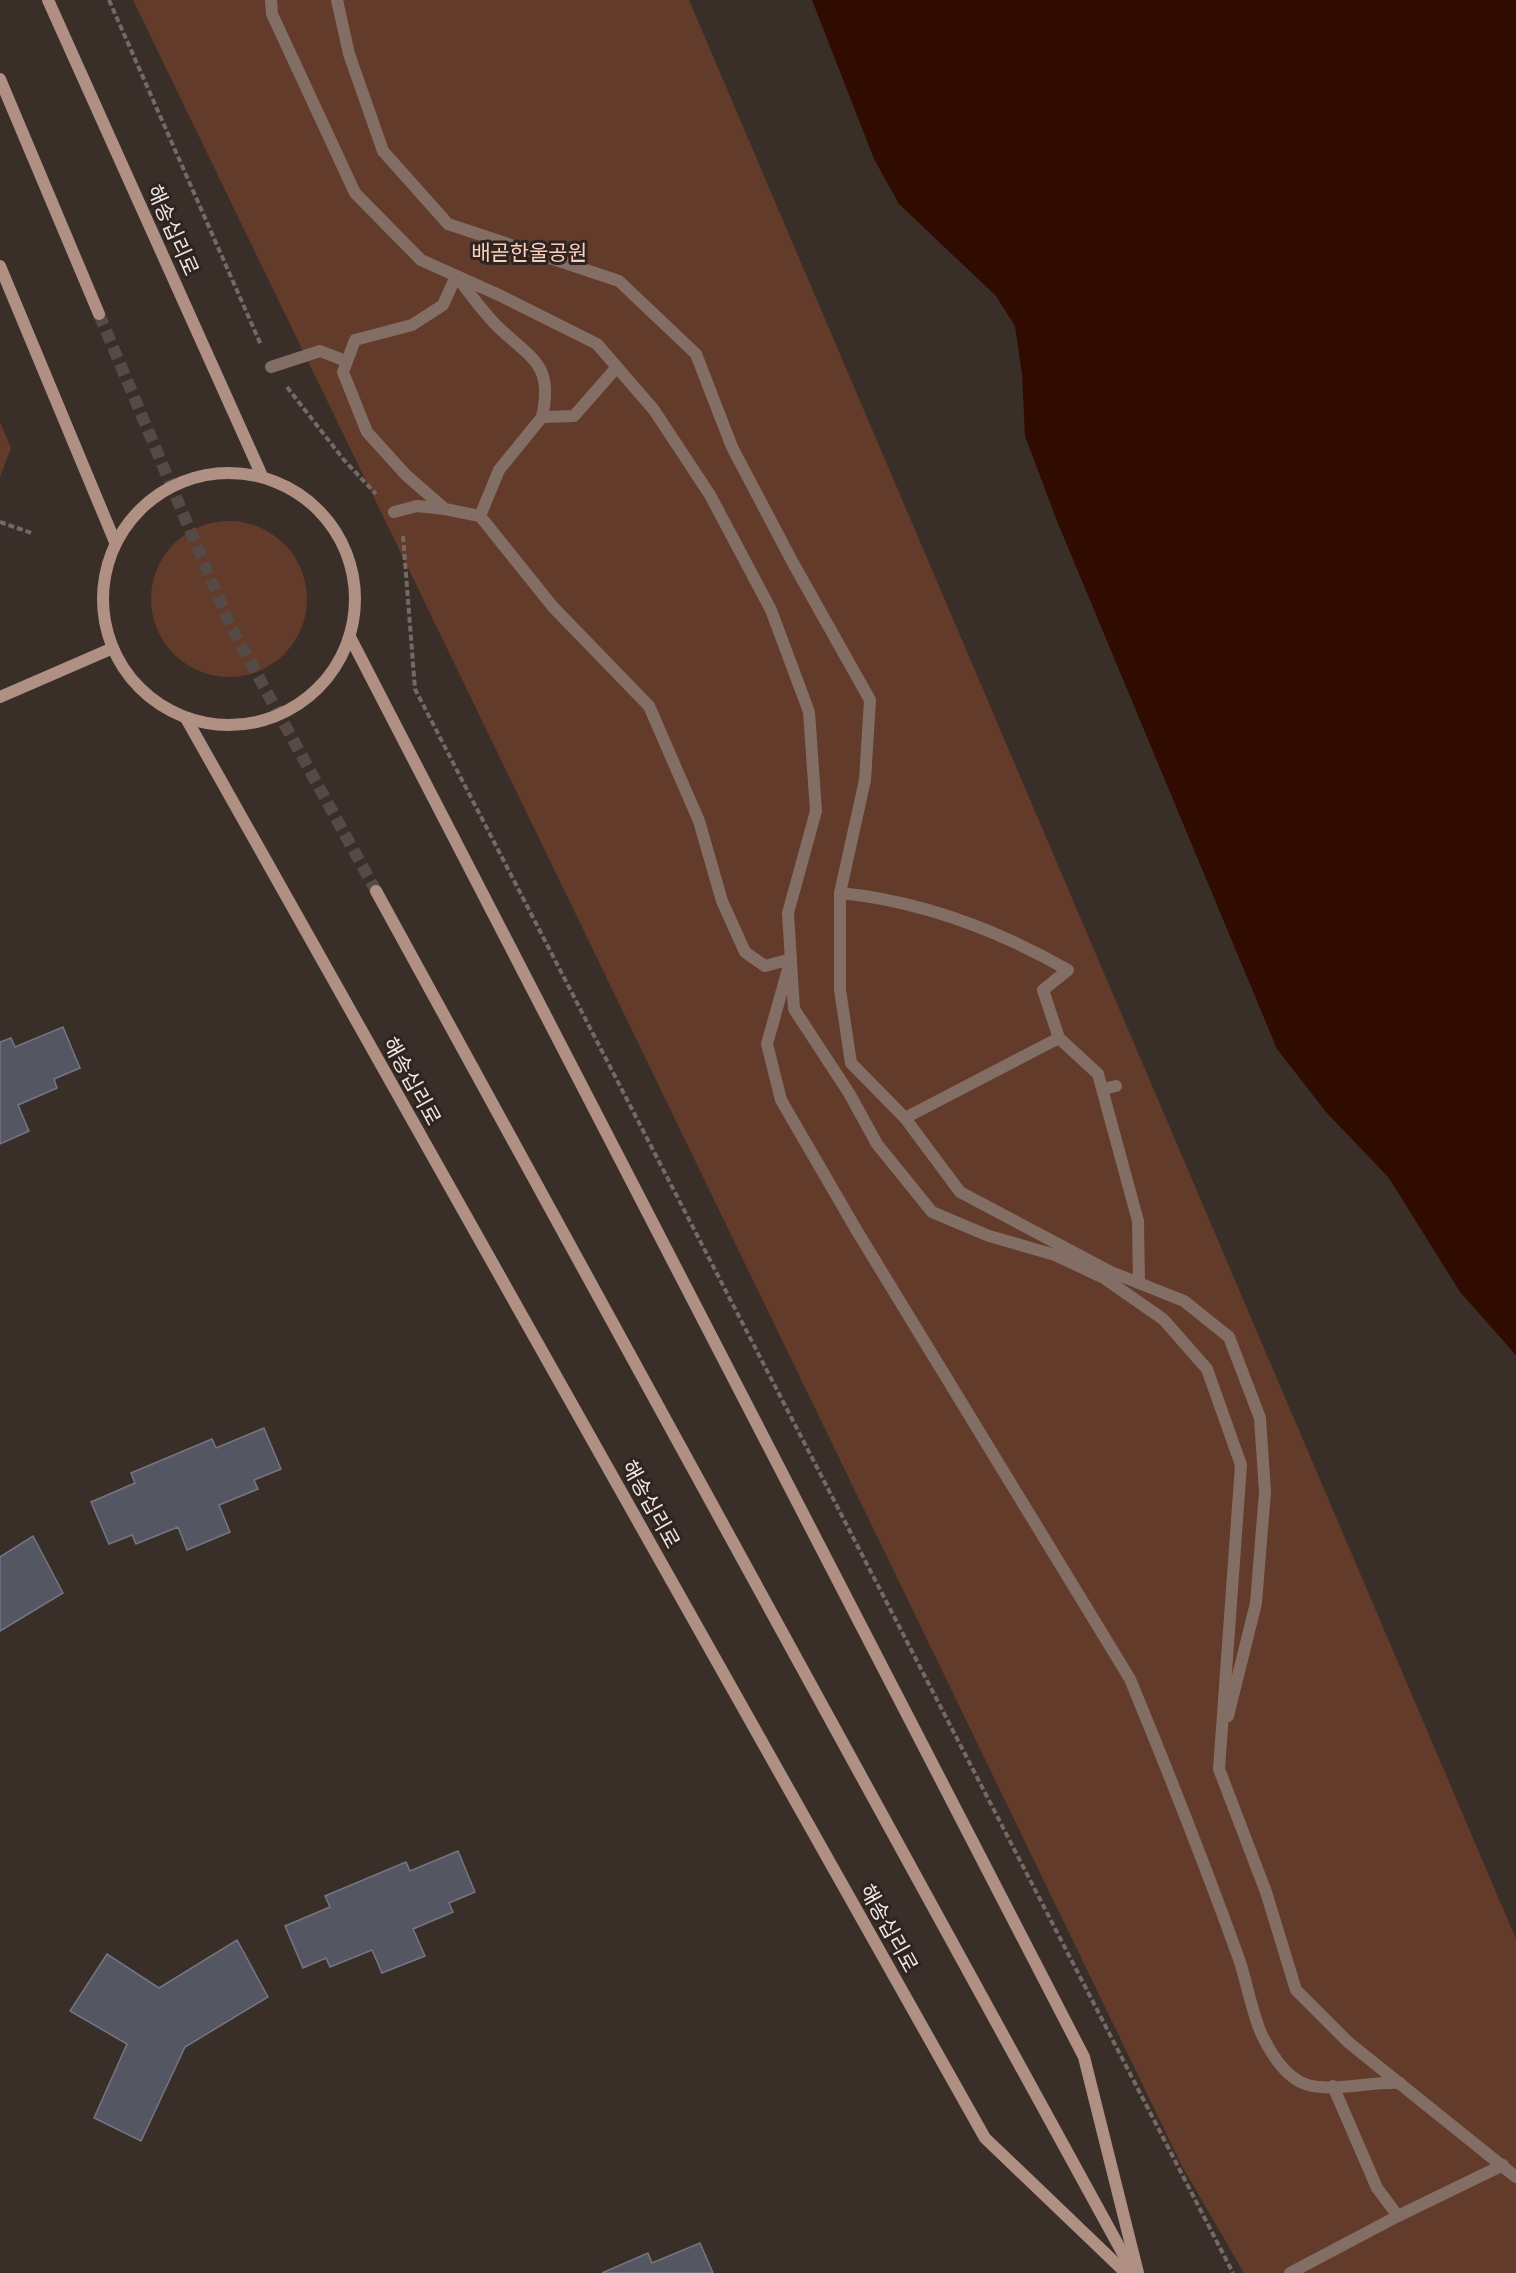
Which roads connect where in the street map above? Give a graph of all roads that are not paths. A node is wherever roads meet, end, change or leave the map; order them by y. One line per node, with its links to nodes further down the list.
1 (48, 0): 12 (main road, 해송십리로)
2 (271, 0): 6 (street)
3 (337, 0): 22 (street)
4 (0, 79): 7 (main road)
5 (0, 266): 16 (main road)
6 (456, 276): 8 (street); 10 (street); 11 (street)
7 (99, 314)
8 (346, 362): 9 (street); 13 (street)
9 (270, 367)
10 (617, 367): 11 (street); 23 (street)
11 (542, 417): 15 (street)
12 (262, 476): 16 (main road); 17 (main road)
13 (445, 509): 14 (street); 15 (street)
14 (394, 512)
15 (480, 516): 23 (street)
16 (116, 542): 18 (main road)
17 (350, 637): 20 (main road); 36 (main road)
18 (113, 648): 19 (main road); 20 (main road)
19 (0, 696)
20 (187, 720): 35 (main road, 해송십리로)
21 (376, 891): 36 (main road)
22 (840, 893): 24 (street); 27 (street)
23 (791, 959): 29 (street); 31 (street)
24 (1059, 1038): 26 (street); 27 (street)
25 (1116, 1086): 26 (street)
26 (1103, 1089): 28 (street)
27 (905, 1118): 28 (street)
28 (1139, 1283): 29 (street)
29 (1221, 1746): 30 (street)
30 (1400, 2083): 31 (street); 32 (street)
31 (1332, 2086): 34 (street)
32 (1503, 2165): 33 (street); 34 (street)
33 (1516, 2177)
34 (1398, 2216): 37 (street)
35 (1126, 2273)
36 (1136, 2273)
37 (1290, 2273)

